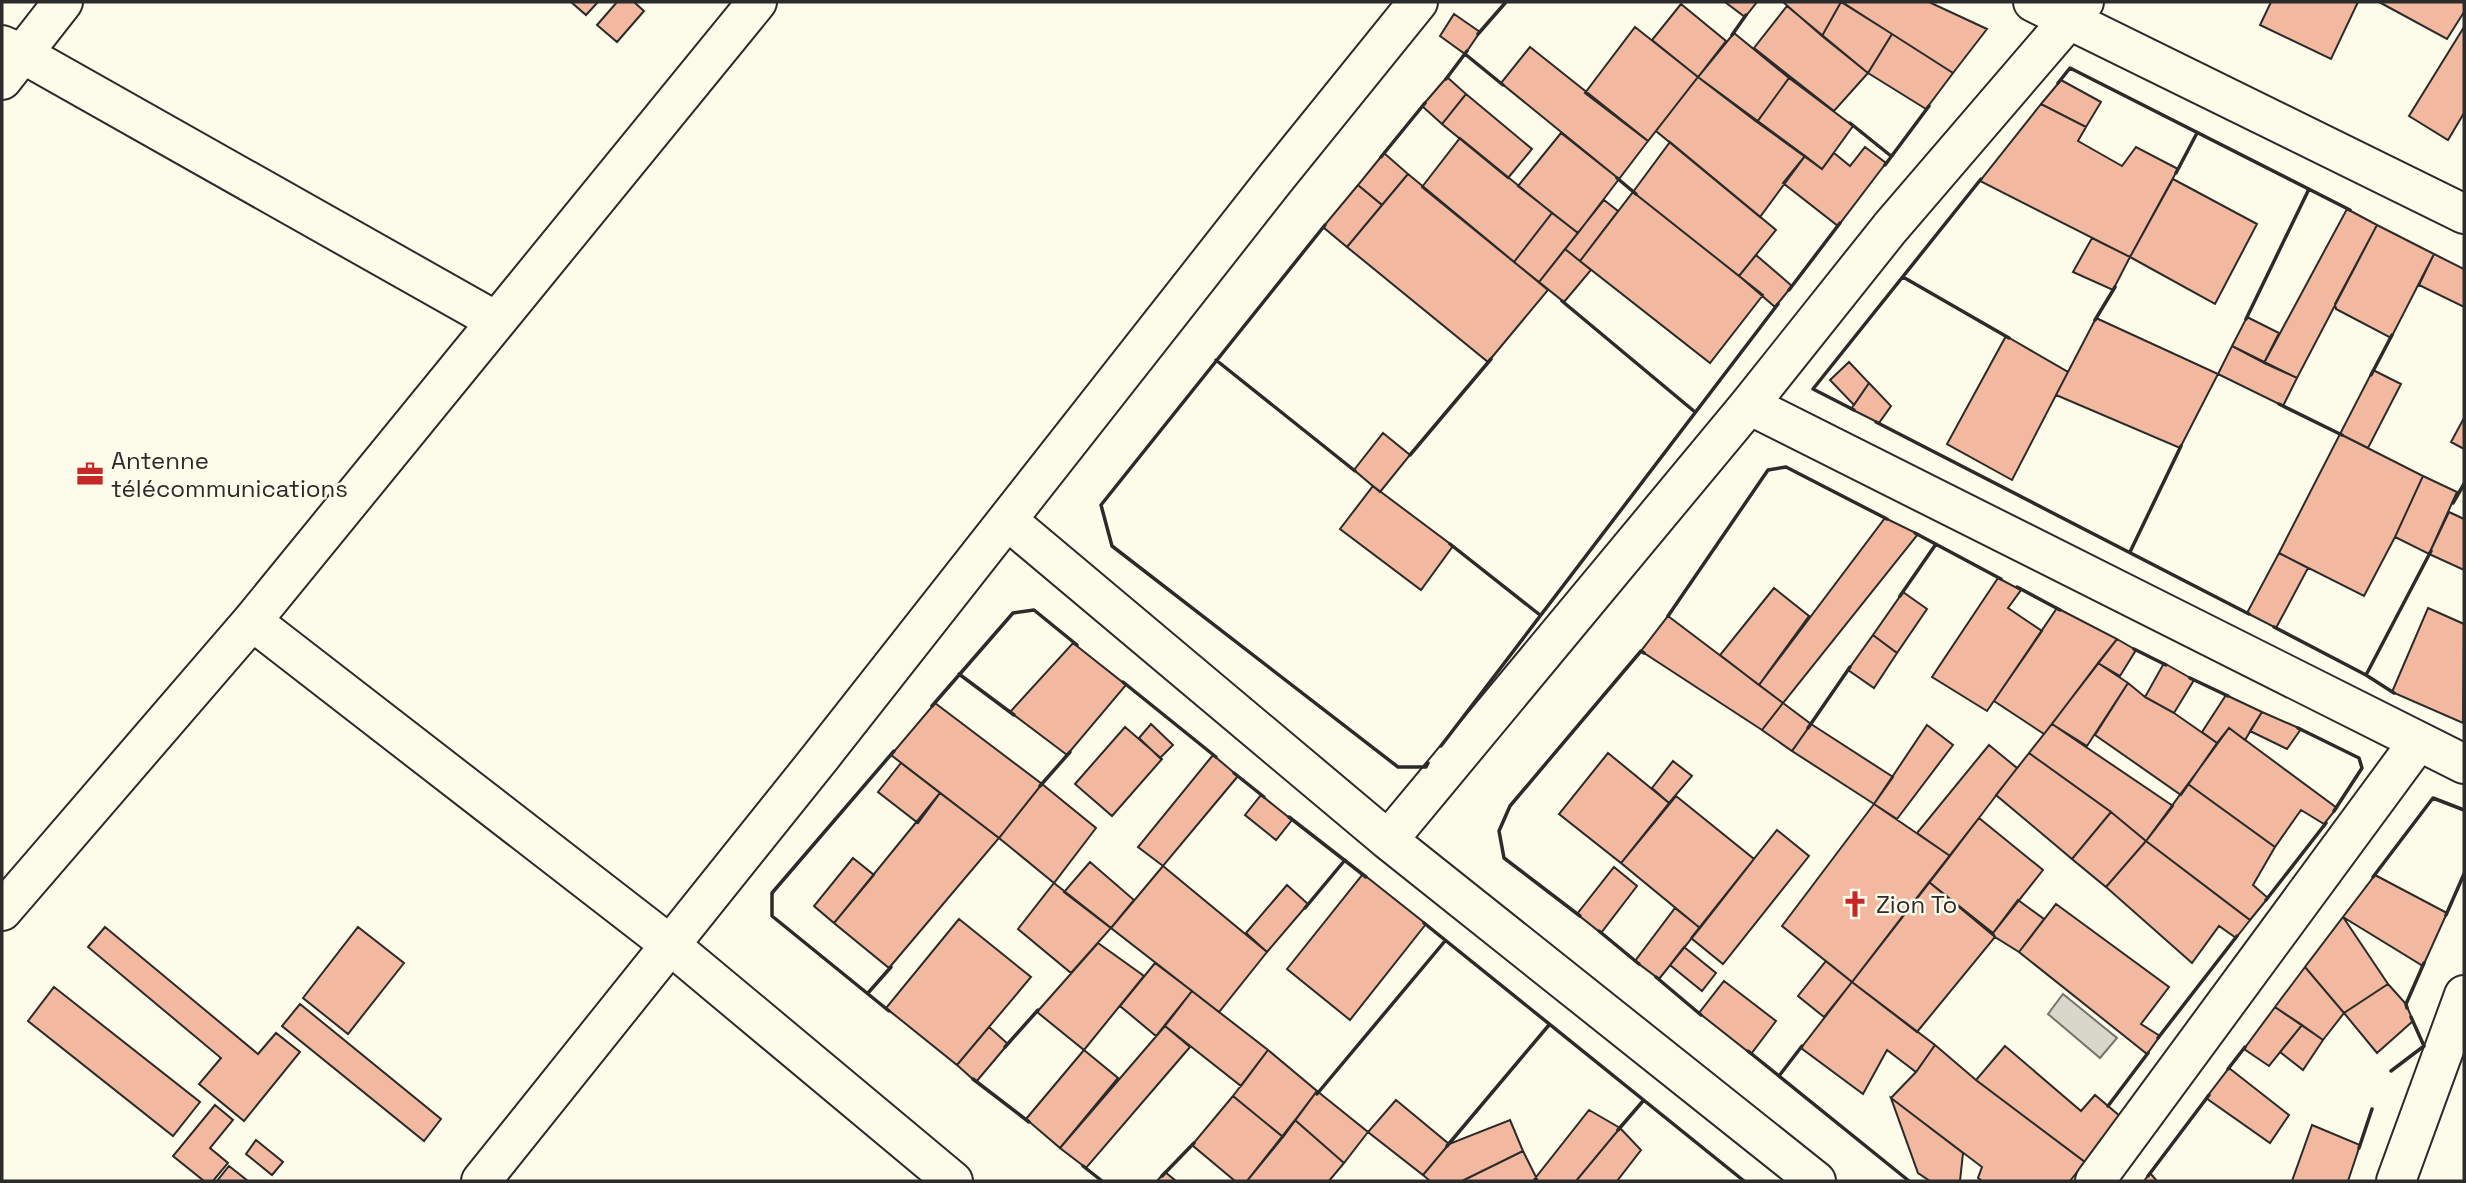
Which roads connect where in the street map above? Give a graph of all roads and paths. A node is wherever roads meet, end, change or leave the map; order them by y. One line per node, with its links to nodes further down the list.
1 (63, 2): 6 (street)
2 (757, 2): 8 (street)
3 (1418, 2): 10 (street)
4 (2033, 2): 5 (street)
5 (2076, 11): 7 (street); 9 (street)
6 (9, 60): 8 (street)
7 (2464, 214)
8 (496, 321): 11 (street)
9 (1749, 405): 12 (street); 14 (street)
10 (1007, 520): 14 (street); 16 (street)
11 (252, 621): 15 (street); 16 (street)
12 (2418, 742): 13 (street); 21 (street)
13 (2464, 764)
14 (1388, 840): 20 (street)
15 (2, 911)
16 (669, 944): 18 (street); 19 (street)
17 (2464, 995): 22 (street)
18 (481, 1181)
19 (953, 1181)
20 (1816, 1181)
21 (2095, 1181)
22 (2396, 1181)

